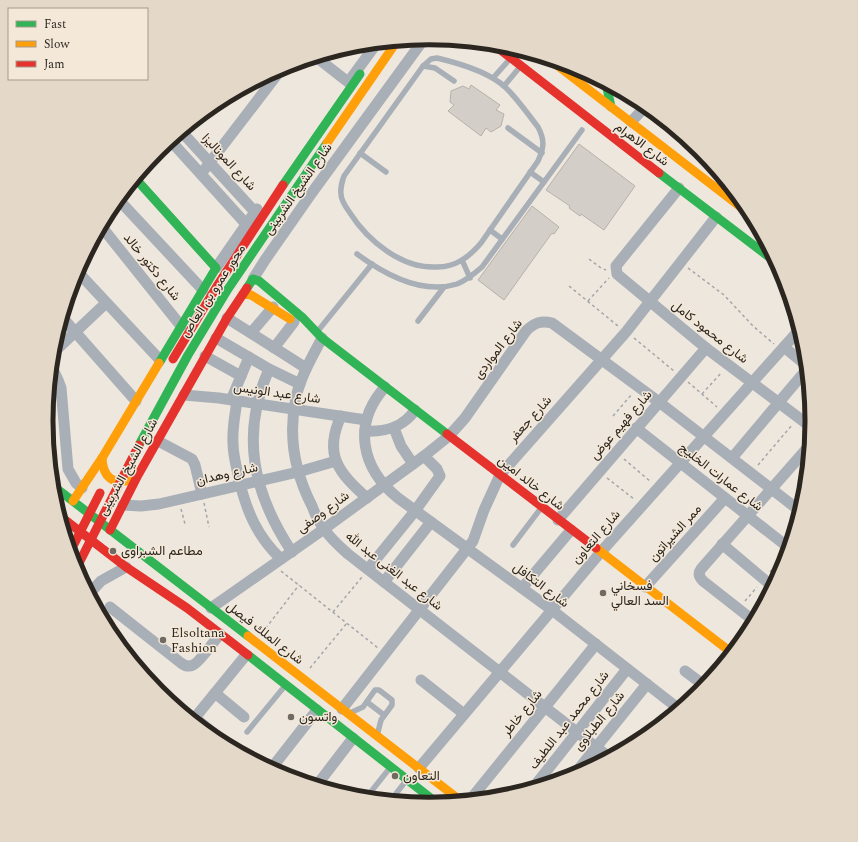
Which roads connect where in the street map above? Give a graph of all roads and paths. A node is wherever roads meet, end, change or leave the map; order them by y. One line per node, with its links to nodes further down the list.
1 (419, 45): 51 (street, شارع الشيخ الشربينى)
2 (393, 47): 159 (main road, محور عمرو بن العاص, bridge)
3 (378, 48): 79 (main road, محور عمرو بن العاص, bridge)
4 (372, 49): 14 (street, شارع الشيخ الشربينى)
5 (503, 52): 6 (main road, شارع الاهرام)
6 (510, 58): 9 (main road, شارع الاهرام); 11 (lane)
7 (321, 61): 14 (street)
8 (423, 66): 11 (lane); 13 (lane); 24 (lane)
9 (520, 66): 15 (lane); 32 (main road, شارع الاهرام)
10 (564, 70): 17 (main road, شارع الاهرام)
11 (493, 78): 15 (lane)
12 (274, 79): 26 (street)
13 (454, 81)
14 (348, 82): 35 (street, شارع الشيخ الشربينى)
15 (504, 86): 25 (lane)
16 (608, 90): 17 (main road)
17 (611, 107): 19 (main road, شارع الاهرام)
18 (642, 111): 19 (street)
19 (631, 122): 33 (main road, شارع الاهرام)
20 (508, 128): 25 (lane)
21 (582, 130): 31 (lane)
22 (185, 135): 26 (street, شارع الموناليزا)
23 (174, 145): 29 (street)
24 (360, 153): 27 (lane); 44 (lane)
25 (542, 153): 28 (lane)
26 (210, 162): 29 (street); 35 (street, شارع الموناليزا)
27 (386, 172)
28 (530, 172): 31 (lane); 39 (lane)
29 (201, 174): 37 (street)
30 (139, 182): 47 (main road)
31 (544, 182): 40 (lane)
32 (679, 188): 36 (main road, شارع الاهرام); 48 (street)
33 (735, 203)
34 (122, 204): 54 (street)
35 (256, 212): 37 (street, شارع الشيخ الشربينى)
36 (716, 217): 42 (main road, شارع الاهرام); 45 (street, شارع جعفر)
37 (246, 224): 47 (street, شارع الشيخ الشربينى)
38 (105, 230): 64 (street, شارع دكتور خالد)
39 (490, 230): 40 (lane); 44 (lane)
40 (502, 239): 50 (lane)
41 (357, 254): 46 (lane)
42 (766, 255)
43 (589, 259): 48 (path)
44 (462, 260): 50 (lane)
45 (681, 262): 57 (street, شارع جعفر); 74 (path)
46 (372, 264): 53 (lane); 69 (lane)
47 (216, 268): 54 (main road, شارع الشيخ الشربينى)
48 (616, 271): 56 (path); 57 (street, شارع محمود كامل)
49 (82, 277): 58 (street)
50 (470, 278): 53 (lane)
51 (253, 279): 55 (main road, شارع الشيخ الشربينى); 69 (main road, شارع خالد امين)
52 (569, 286): 56 (path)
53 (444, 287): 61 (lane)
54 (203, 290): 64 (main road, شارع الشيخ الشربينى)
55 (243, 294): 59 (main road, شارع خالد امين); 60 (main road, شارع الشيخ الشربينى)
56 (588, 301): 66 (path)
57 (650, 302): 66 (street, شارع جعفر); 73 (street, شارع محمود كامل)
58 (106, 303): 65 (street); 79 (street)
59 (272, 308): 63 (main road, شارع خالد امين); 67 (street)
60 (227, 318): 67 (street); 70 (main road, شارع الشيخ الشربينى)
61 (418, 321)
62 (67, 322): 65 (street)
63 (294, 322): 69 (main road, شارع خالد امين); 72 (street)
64 (181, 326): 79 (main road, شارع الشيخ الشربينى)
65 (75, 332): 71 (street); 94 (street)
66 (626, 332): 77 (street, شارع جعفر); 86 (path)
67 (251, 333): 72 (street)
68 (795, 335): 74 (street, شارع التعاون)
69 (319, 336): 81 (street, شارع عبد الغنى عبد الله); 89 (main road, شارع خالد امين)
70 (216, 338): 75 (main road, شارع الشيخ الشربينى); 76 (street)
71 (61, 346)
72 (274, 348): 81 (street)
73 (706, 348): 80 (street, شارع محمود كامل); 86 (street, شارع فهيم عوض)
74 (783, 348): 78 (street); 87 (street, شارع التعاون)
75 (206, 356): 85 (street); 92 (main road, شارع الشيخ الشربينى)
76 (249, 357): 82 (street); 85 (street)
77 (602, 360): 90 (street, شارع المواردى); 109 (street, شارع المواردى); 125 (street, شارع جعفر)
78 (800, 361)
79 (164, 363): 94 (main road, شارع الشيخ الشربينى)
80 (728, 365): 87 (street, شارع محمود كامل); 91 (path)
81 (306, 368): 88 (street, شارع عبد الغنى عبد الله)
82 (269, 369): 88 (street); 97 (street)
83 (56, 373): 129 (street)
84 (802, 375): 96 (street)
85 (241, 376): 93 (street)
86 (681, 377): 91 (path); 95 (street, شارع فهيم عوض)
87 (752, 383): 96 (street, شارع محمود كامل); 101 (street, شارع التعاون)
88 (300, 384): 98 (street, شارع عبد الغنى عبد الله)
89 (385, 387): 100 (main road, شارع خالد امين); 106 (street)
90 (638, 387): 95 (street, شارع المواردى); 103 (path)
91 (702, 394): 101 (path)
92 (184, 395): 93 (street, شارع عبد الونيس); 111 (main road, شارع الشيخ الشربينى)
93 (234, 400): 97 (street, شارع عبد الونيس); 127 (street)
94 (136, 401): 115 (main road, شارع الشيخ الشربينى)
95 (659, 402): 108 (street, شارع فهيم عوض); 110 (street, شارع المواردى)
96 (779, 403): 104 (street, شارع محمود كامل); 116 (street)
97 (257, 404): 98 (street, شارع عبد الونيس); 126 (street)
98 (294, 409): 102 (street, شارع عبد الونيس); 121 (street, شارع عبد الغنى عبد الله)
99 (805, 409): 104 (path)
100 (415, 410): 107 (street); 109 (main road, شارع خالد امين)
101 (725, 413): 110 (street, شارع التعاون)
102 (341, 416): 106 (street, شارع عبد الونيس); 117 (street)
103 (613, 416)
104 (798, 417): 105 (street, شارع محمود كامل); 123 (path)
105 (805, 422)
106 (365, 426): 107 (street, شارع عبد الونيس); 128 (street, شارع التكافل)
107 (394, 428): 120 (street)
108 (636, 428): 112 (street, شارع فهيم عوض); 118 (street, شارع عمارات الخليج)
109 (449, 436): 114 (street, شارع وصفى); 125 (main road, شارع خالد امين)
110 (704, 437): 116 (street, شارع المواردى); 118 (street, شارع التعاون)
111 (158, 441): 124 (main road, شارع الشيخ الشربينى); 133 (street)
112 (616, 452): 122 (street, شارع فهيم عوض); 130 (path)
113 (803, 452): 131 (street)
114 (424, 456): 120 (street, شارع وصفى); 142 (street)
115 (102, 458): 124 (main road); 129 (main road, شارع الشيخ الشربينى)
116 (732, 458): 123 (street, شارع المواردى)
117 (336, 461): 121 (street, شارع وهدان); 134 (street)
118 (680, 463): 130 (street, شارع التعاون); 135 (street, شارع عمارات الخليج)
119 (115, 464): 152 (main road, bridge)
120 (413, 464): 128 (street, شارع وصفى)
121 (298, 472): 126 (street, شارع وهدان); 149 (street, شارع عبد الغنى عبد الله)
122 (599, 472): 139 (path); 144 (street, شارع فهيم عوض)
123 (752, 472): 131 (street, شارع المواردى)
124 (138, 475): 138 (main road, شارع الشيخ الشربينى)
125 (500, 475): 140 (main road, شارع خالد امين); 156 (street, شارع جعفر)
126 (258, 481): 127 (street, شارع وهدان); 157 (street)
127 (241, 486): 133 (street, شارع وهدان); 160 (street)
128 (384, 486): 134 (street, شارع وصفى); 142 (street, شارع التكافل)
129 (82, 488): 137 (main road, شارع الشيخ الشربينى)
130 (658, 488): 139 (street, شارع التعاون)
131 (772, 488): 141 (street, شارع المواردى); 143 (street)
132 (59, 491): 137 (main road, شارع الملك فيصل)
133 (202, 494): 136 (street, شارع وهدان); 148 (path)
134 (367, 498): 149 (street, شارع وصفى)
135 (725, 498): 143 (street, شارع عمارات الخليج); 166 (street, ممر الشيراتون)
136 (179, 499): 138 (street, شارع وهدان); 147 (path)
137 (73, 501): 150 (main road, شارع الملك فيصل)
138 (123, 505): 150 (main road, شارع الشيخ الشربينى)
139 (642, 506): 158 (street, شارع التعاون)
140 (541, 507): 144 (main road, شارع خالد امين); 155 (lane)
141 (795, 507)
142 (416, 511): 146 (street, شارع التكافل); 162 (street)
143 (747, 515): 153 (street); 154 (street, شارع عمارات الخليج)
144 (558, 520): 151 (main road, شارع خالد امين)
145 (67, 521): 161 (main road)
146 (431, 522): 156 (street, شارع التكافل); 163 (street)
147 (185, 524)
148 (209, 526)
149 (324, 529): 157 (street, شارع وصفى); 162 (street, شارع عبد الغنى عبد الله)
150 (110, 530): 169 (main road, شارع الملك فيصل)
151 (571, 530): 158 (main road, شارع خالد امين); 167 (street)
152 (74, 544)
153 (722, 544): 164 (street); 176 (street)
154 (784, 544)
155 (513, 545)
156 (468, 548): 167 (street, شارع التكافل); 173 (street, شارع جعفر)
157 (292, 552): 160 (street, شارع وصفى)
158 (600, 553): 166 (main road, شارع خالد امين); 174 (street, شارع التعاون)
159 (80, 560)
160 (277, 562): 165 (path); 172 (street, شارع وصفى)
161 (126, 567): 168 (street); 171 (main road)
162 (368, 569): 163 (street, شارع عبد الغنى عبد الله); 175 (path)
163 (384, 582): 173 (street, شارع عبد الغنى عبد الله)
164 (768, 583)
165 (299, 585): 175 (path); 180 (path)
166 (645, 587): 182 (main road, شارع خالد امين)
167 (522, 588): 174 (street, شارع التكافل)
168 (94, 590)
169 (196, 596): 171 (main road); 172 (main road, شارع الملك فيصل)
170 (110, 607): 179 (street)
171 (187, 608): 177 (main road)
172 (211, 608): 177 (main road); 180 (main road, شارع الملك فيصل)
173 (420, 610): 183 (street, شارع جعفر); 187 (street, شارع عبد الغنى عبد الله)
174 (552, 610): 181 (street, شارع التكافل); 187 (street, شارع التعاون)
175 (333, 612): 178 (path)
176 (750, 618)
177 (203, 621): 179 (main road)
178 (347, 623): 183 (path); 188 (path)
179 (220, 634): 184 (main road)
180 (255, 642): 188 (main road, شارع الملك فيصل)
181 (596, 644): 185 (street, شارع التكافل); 196 (street, شارع خاطر)
182 (727, 649)
183 (386, 654): 198 (street, شارع جعفر)
184 (246, 655): 192 (main road); 193 (street)
185 (627, 669): 191 (street, شارع التكافل); 204 (street, شارع محمد عبد اللطيف)
186 (685, 671): 190 (street)
187 (500, 672): 196 (street, شارع عبد الغنى عبد الله); 199 (street, شارع التعاون)
188 (302, 678): 198 (main road, شارع الملك فيصل)
189 (421, 680): 199 (street)
190 (699, 682)
191 (647, 684): 195 (street, شارع التكافل); 207 (street, شارع الطبلاوى)
192 (285, 685): 197 (main road); 203 (lane)
193 (216, 693): 201 (street); 202 (street)
194 (367, 702): 198 (lane); 200 (lane); 200 (lane)
195 (675, 706)
196 (545, 707): 204 (street, شارع عبد الغنى عبد الله); 217 (street, شارع خاطر)
197 (317, 710): 206 (main road); 210 (street)
198 (345, 711): 205 (main road, شارع الملك فيصل)
199 (464, 714): 212 (street, شارع التعاون)
200 (384, 715): 205 (lane)
201 (196, 716)
202 (244, 717)
203 (247, 732)
204 (578, 732): 207 (street, شارع عبد الغنى عبد الله); 214 (street, شارع محمد عبد اللطيف)
205 (378, 737): 212 (main road, شارع الملك فيصل)
206 (353, 738): 211 (main road); 215 (street)
207 (596, 747): 208 (street, شارع عبد الغنى عبد الله); 209 (street, شارع الطبلاوى)
208 (604, 753)
209 (583, 763)
210 (275, 764)
211 (391, 767): 213 (main road); 216 (lane)
212 (419, 768): 219 (main road, شارع الملك فيصل)
213 (407, 780): 218 (lane); 220 (main road)
214 (539, 780)
215 (320, 781)
216 (371, 792)
217 (475, 794)
218 (395, 795)
219 (455, 796)
220 (429, 797)

